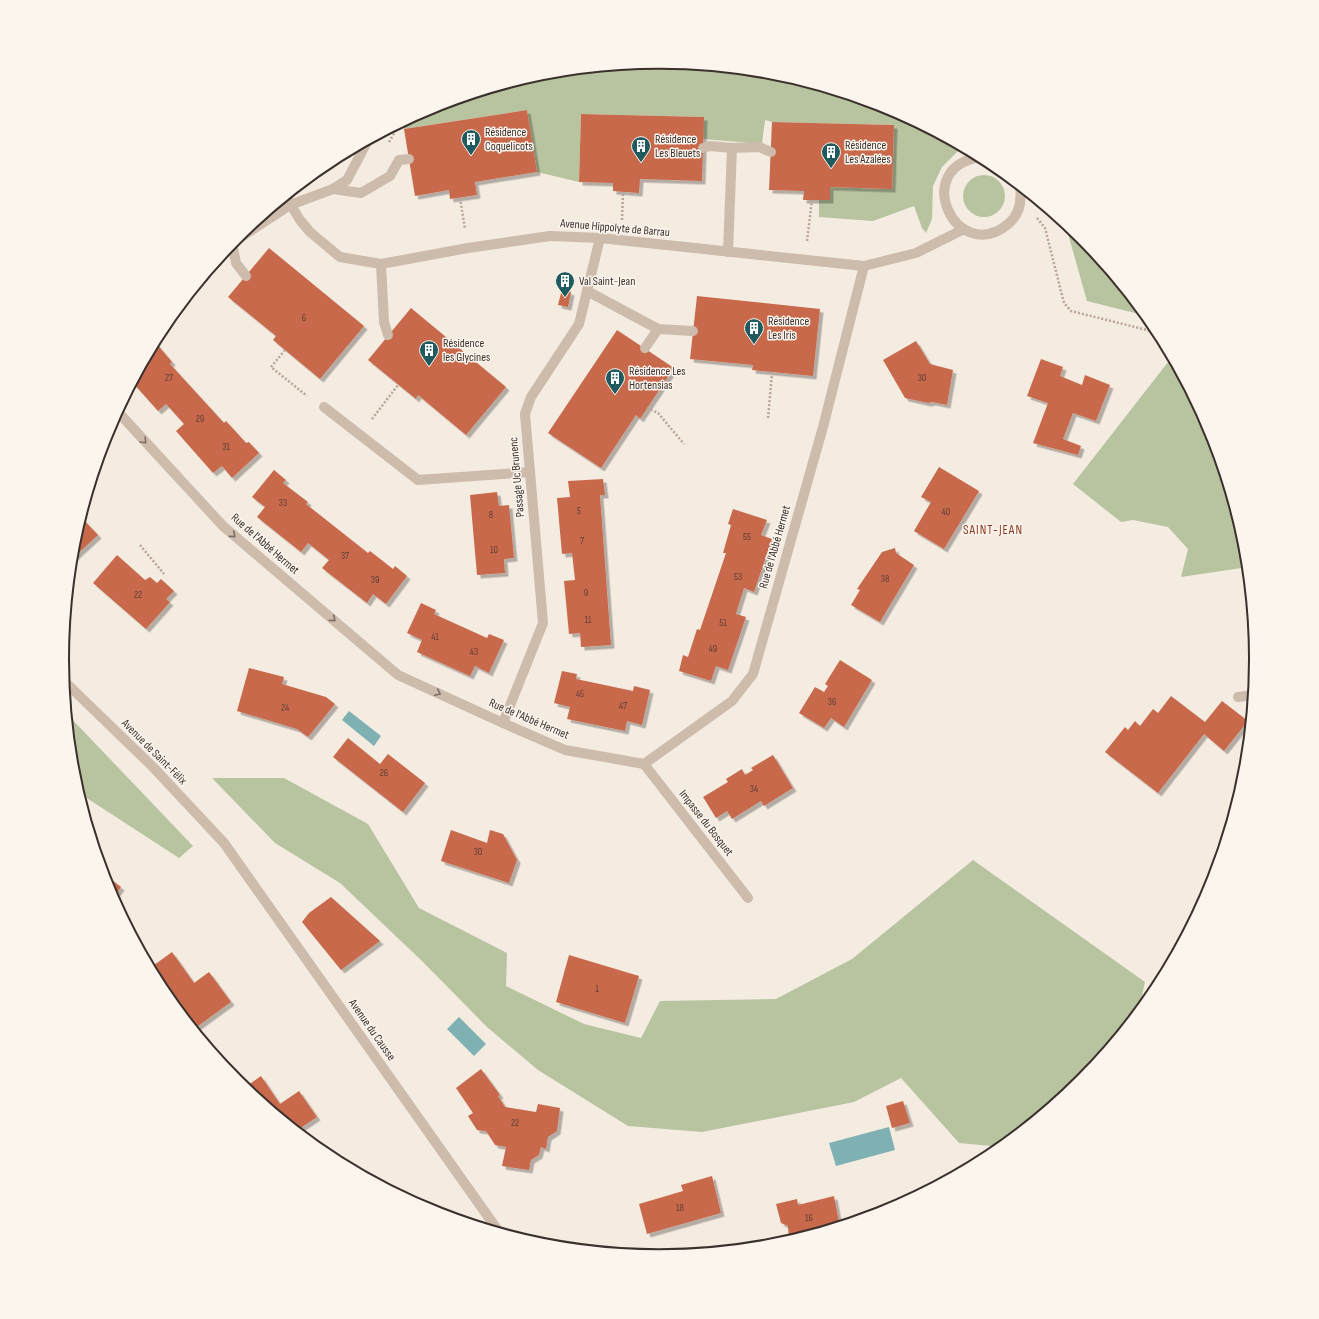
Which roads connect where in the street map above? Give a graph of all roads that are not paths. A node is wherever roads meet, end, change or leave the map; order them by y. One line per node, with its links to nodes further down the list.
1 (364, 148): 7 (street)
2 (703, 148): 3 (street)
3 (732, 148): 4 (street); 13 (street)
4 (770, 152)
5 (971, 158): 10 (street)
6 (409, 159): 7 (street)
7 (333, 189): 9 (street)
8 (1021, 193): 10 (street)
9 (288, 201): 14 (street, Avenue Hippolyte de Barrau)
10 (964, 229): 15 (street, Avenue Hippolyte de Barrau)
11 (600, 238): 13 (street, Avenue Hippolyte de Barrau); 14 (street, Avenue Hippolyte de Barrau); 17 (street, Passage Uc Brunenc)
12 (234, 251): 16 (street)
13 (728, 252): 15 (street, Avenue Hippolyte de Barrau)
14 (381, 264): 20 (street)
15 (864, 266): 29 (street, Rue de l'Abbé Hermet)
16 (246, 276)
17 (587, 291): 18 (street); 24 (street, Passage Uc Brunenc)
18 (658, 329): 19 (street); 21 (street)
19 (693, 331)
20 (388, 335)
21 (645, 348)
22 (324, 407): 24 (street)
23 (122, 416): 28 (street, Rue de l'Abbé Hermet, one-way to 28)
24 (530, 472): 28 (street, Passage Uc Brunenc)
25 (70, 687): 30 (street, Avenue de Saint-Félix)
26 (1249, 696): 27 (street)
27 (1238, 697)
28 (502, 723): 29 (street, Rue de l'Abbé Hermet)
29 (644, 764): 31 (street, Impasse du Bosquet)
30 (224, 843): 32 (street, Avenue du Causse)
31 (748, 898)
32 (495, 1226)

